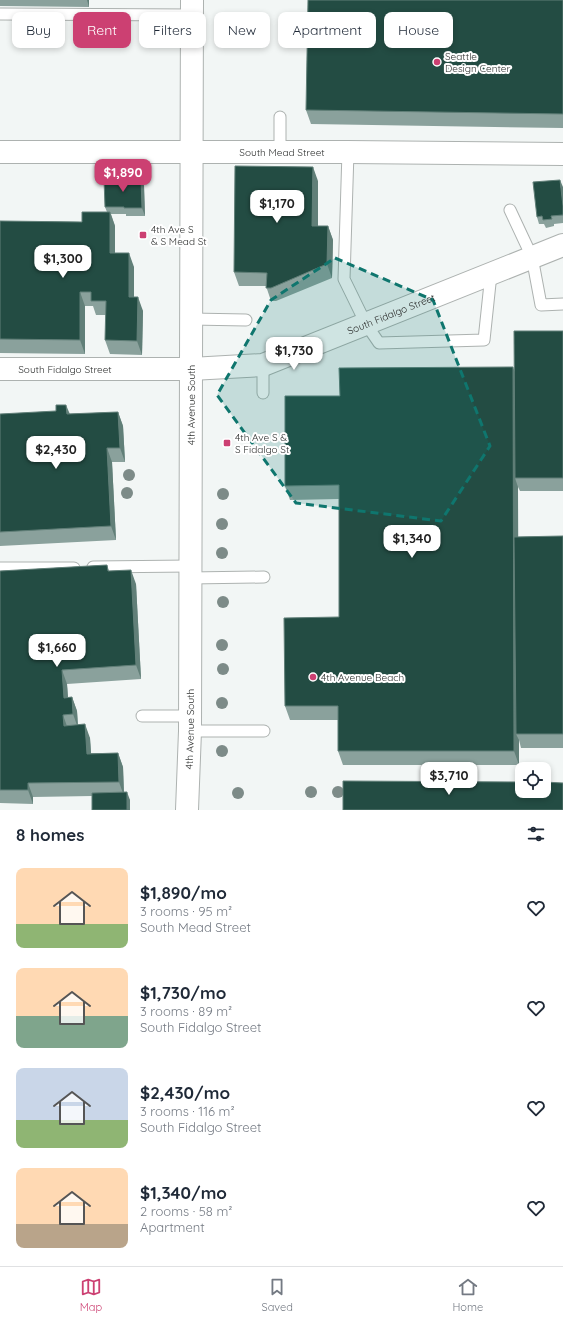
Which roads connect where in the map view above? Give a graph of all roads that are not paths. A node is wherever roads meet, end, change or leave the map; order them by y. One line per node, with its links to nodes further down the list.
1 (192, 8): 2 (lane); 4 (street, 4th Avenue South)
2 (0, 14)
3 (280, 117): 6 (lane)
4 (192, 151): 5 (street, South Mead Street); 6 (street, South Mead Street); 14 (street, 4th Avenue South)
5 (0, 152)
6 (280, 152): 7 (street, South Mead Street)
7 (348, 152): 8 (street, South Mead Street); 16 (lane)
8 (563, 154)
9 (510, 210): 11 (lane)
10 (563, 245): 11 (street, South Fidalgo Street)
11 (532, 257): 12 (street, South Fidalgo Street); 13 (lane)
12 (491, 274): 16 (street, South Fidalgo Street); 16 (lane)
13 (563, 304)
14 (191, 319): 15 (lane); 19 (street, 4th Avenue South)
15 (246, 320)
16 (366, 324): 17 (street, South Fidalgo Street)
17 (263, 365): 19 (street, South Fidalgo Street); 20 (lane)
18 (0, 368): 19 (street, South Fidalgo Street)
19 (191, 368): 22 (street, 4th Avenue South)
20 (263, 393)
21 (0, 568): 22 (lane)
22 (190, 572): 23 (lane); 25 (street, 4th Avenue South)
23 (264, 577)
24 (142, 716): 25 (lane)
25 (190, 723): 26 (lane); 27 (street, 4th Avenue South)
26 (264, 731)
27 (187, 810)

